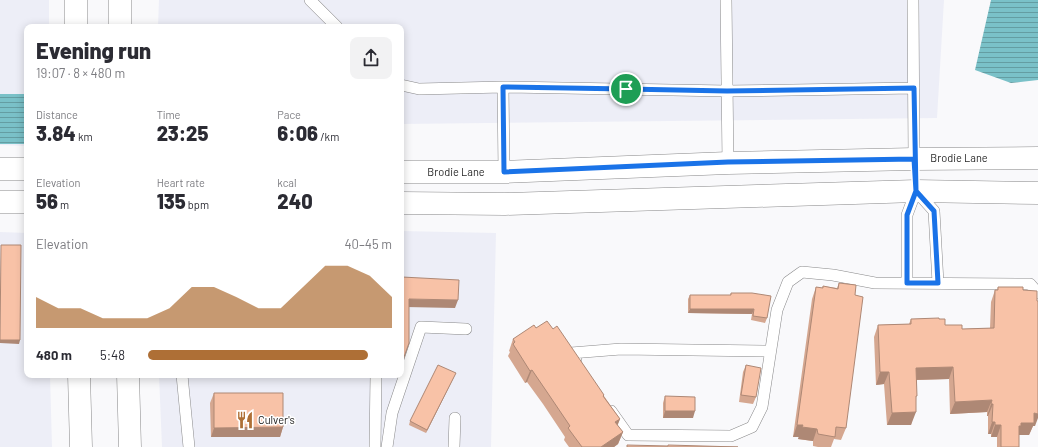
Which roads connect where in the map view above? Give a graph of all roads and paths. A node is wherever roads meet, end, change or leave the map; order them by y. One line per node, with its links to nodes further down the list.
1 (76, 0): 6 (main road)
2 (120, 0): 7 (main road)
3 (310, 0): 8 (lane)
4 (726, 0): 12 (lane)
5 (913, 0): 11 (lane)
6 (76, 24)
7 (120, 24)
8 (334, 24)
9 (404, 86): 10 (lane)
10 (503, 87): 12 (lane); 19 (lane)
11 (914, 88): 12 (lane); 14 (lane)
12 (727, 91): 15 (lane)
13 (1038, 158): 14 (main road, Brodie Lane)
14 (914, 159): 15 (main road, Brodie Lane); 20 (main road)
15 (728, 162): 19 (main road, Brodie Lane)
16 (0, 169): 17 (main road)
17 (24, 169)
18 (404, 172): 19 (main road, Brodie Lane)
19 (504, 172)
20 (916, 191): 21 (main road); 24 (main road); 25 (lane); 26 (lane)
21 (1038, 193)
22 (0, 202): 23 (main road)
23 (24, 202)
24 (404, 203)
25 (907, 283): 26 (lane); 29 (lane)
26 (938, 283): 27 (lane)
27 (1038, 294)
28 (466, 329): 31 (lane)
29 (770, 351): 30 (lane); 37 (lane)
30 (584, 372)
31 (404, 377)
32 (80, 378): 39 (main road)
33 (128, 378): 40 (main road)
34 (182, 378): 41 (lane)
35 (376, 378): 42 (lane)
36 (404, 378): 43 (lane)
37 (606, 404)
38 (455, 418): 44 (lane)
39 (81, 447)
40 (130, 447)
41 (189, 447)
42 (375, 447)
43 (387, 447)
44 (454, 447)

